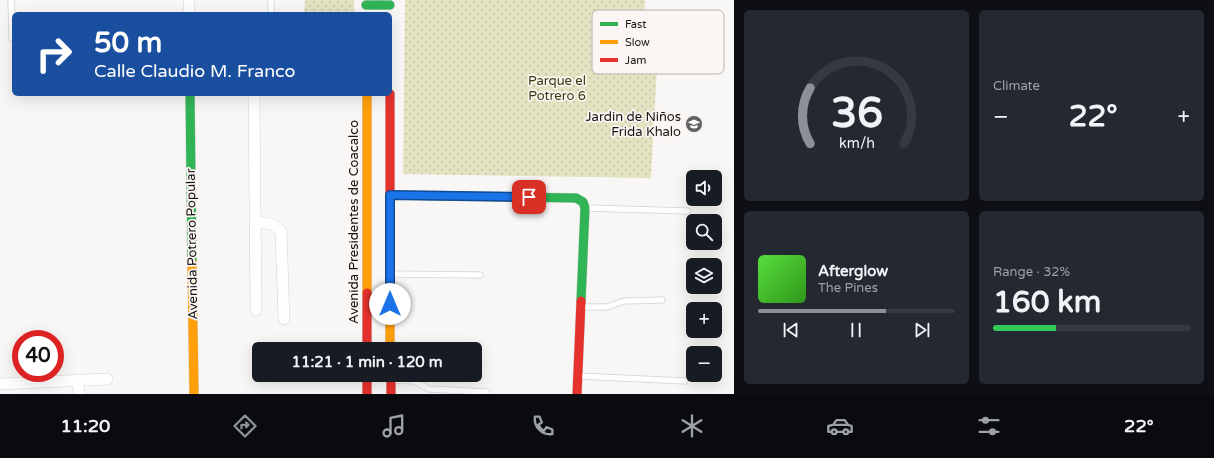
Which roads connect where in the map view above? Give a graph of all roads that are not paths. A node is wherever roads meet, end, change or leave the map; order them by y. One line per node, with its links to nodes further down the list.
1 (11, 0): 8 (lane)
2 (189, 0): 6 (street)
3 (271, 0): 7 (lane)
4 (366, 6): 5 (street)
5 (390, 6)
6 (189, 12)
7 (271, 12)
8 (12, 38)
9 (190, 96): 35 (street, Avenida Potrero Popular)
10 (254, 96): 16 (street)
11 (367, 96): 23 (street, Avenida Presidentes de Coacalco)
12 (390, 96): 13 (street)
13 (390, 195): 14 (street); 17 (street)
14 (584, 205): 15 (lane); 20 (street)
15 (688, 211)
16 (255, 221): 21 (street); 22 (street)
17 (390, 274): 18 (lane); 24 (street)
18 (480, 275)
19 (662, 300): 20 (lane)
20 (580, 307): 25 (street)
21 (256, 310)
22 (284, 319)
23 (367, 342)
24 (390, 342)
25 (578, 376): 28 (lane); 38 (street)
26 (107, 379): 27 (street)
27 (78, 380): 32 (street); 34 (street)
28 (685, 381)
29 (367, 382): 36 (street)
30 (390, 382): 37 (street)
31 (416, 382): 33 (lane)
32 (0, 384)
33 (487, 392)
34 (79, 394)
35 (194, 394)
36 (367, 394)
37 (391, 394)
38 (577, 394)

